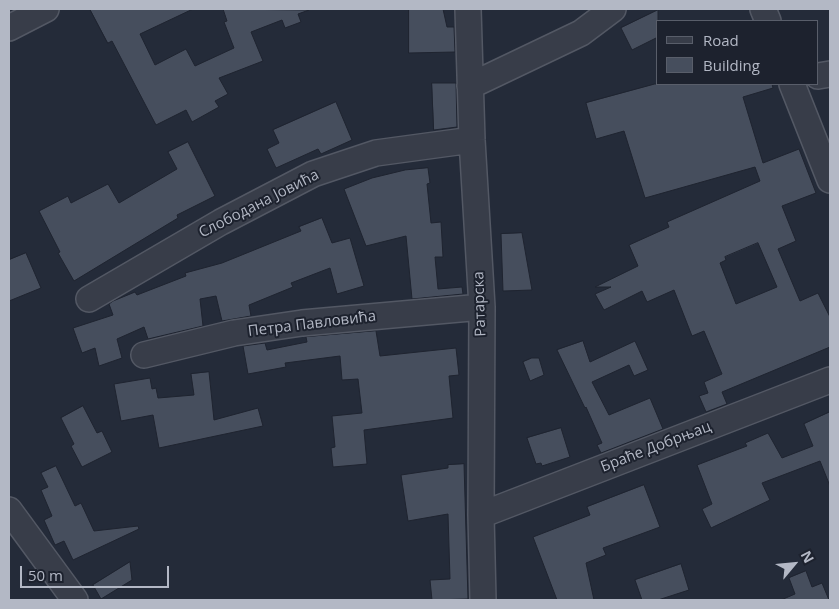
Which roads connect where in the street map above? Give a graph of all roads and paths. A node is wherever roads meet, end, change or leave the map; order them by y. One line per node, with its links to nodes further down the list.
1 (46, 9): 4 (street)
2 (468, 9): 6 (street, Ратарска)
3 (613, 9): 6 (street)
4 (9, 28)
5 (792, 85): 8 (street)
6 (470, 86): 7 (street, Ратарска)
7 (472, 140): 9 (street, Слободана Јовића); 10 (street, Ратарска)
8 (830, 180)
9 (89, 299)
10 (482, 306): 11 (street, Петра Павловића); 14 (street, Ратарска)
11 (144, 355)
12 (830, 380): 14 (street, Браће Добрњац)
13 (9, 510): 15 (street)
14 (481, 515): 16 (street, Ратарска)
15 (75, 600)
16 (483, 600)

